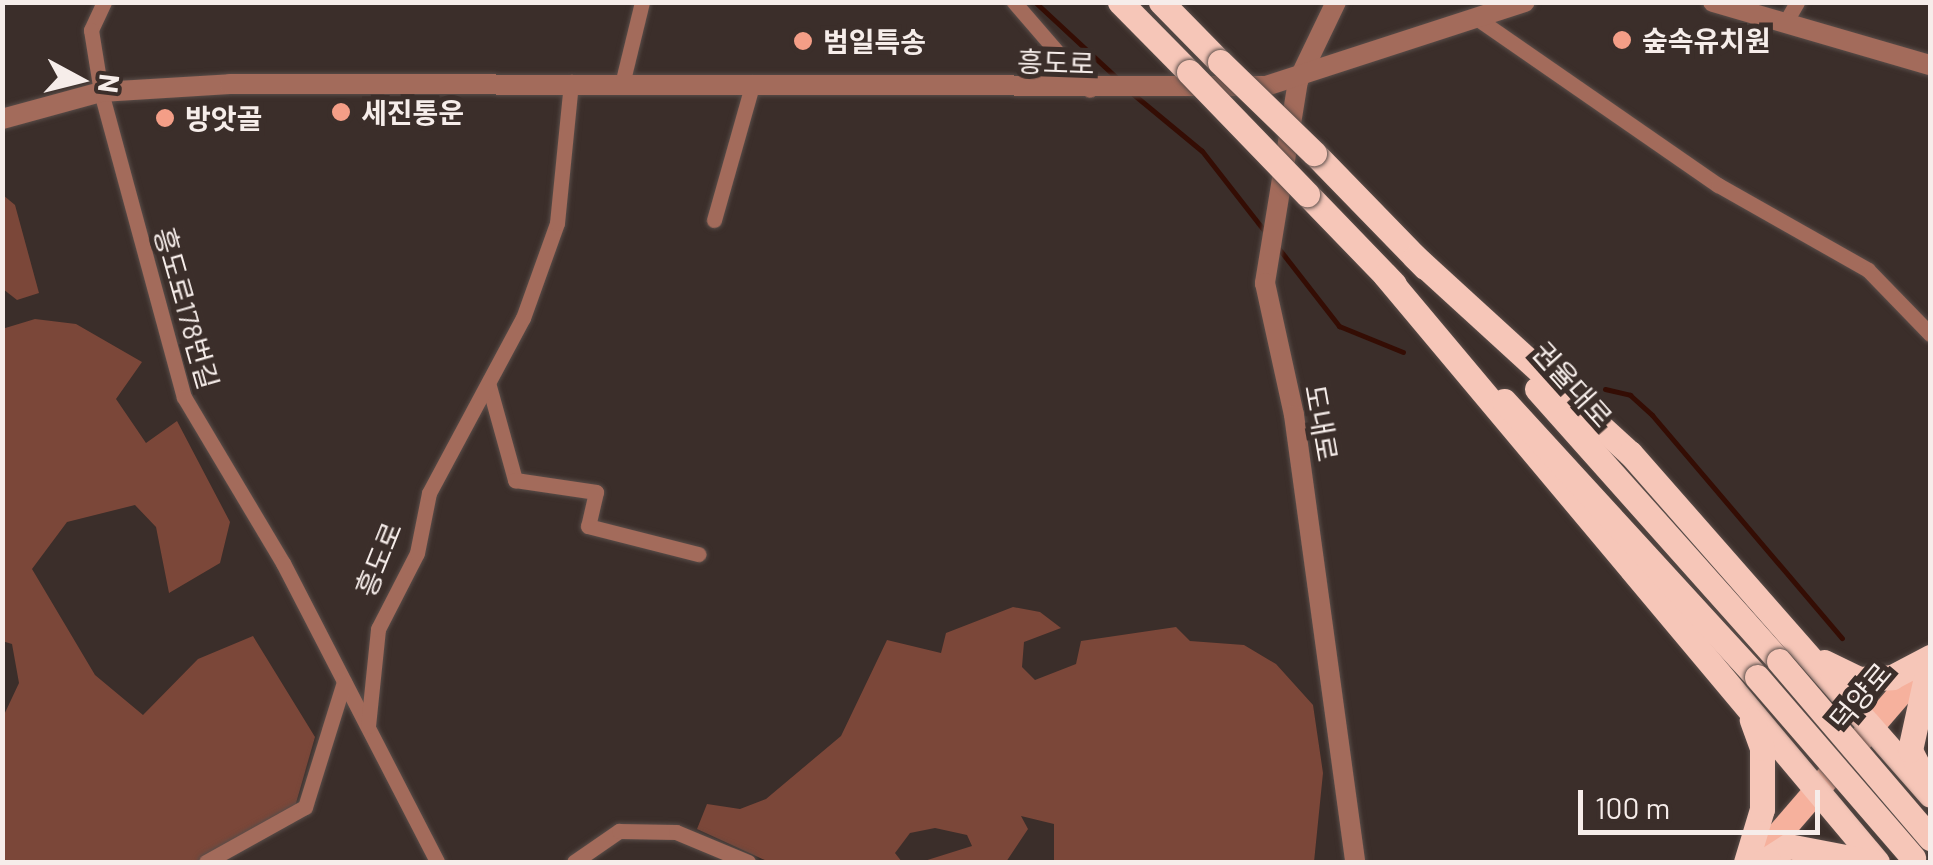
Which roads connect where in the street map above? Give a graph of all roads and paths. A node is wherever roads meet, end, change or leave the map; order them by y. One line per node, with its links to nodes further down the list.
1 (104, 2): 18 (street)
2 (1014, 2): 17 (street)
3 (1120, 2): 22 (highway, bridge)
4 (1161, 2): 21 (highway, 권율대로, bridge)
5 (1336, 2): 14 (street, 도내로)
6 (1525, 2): 10 (street, 흥도로)
7 (1713, 2): 11 (street)
8 (1796, 2): 11 (street)
9 (638, 3): 13 (street)
10 (1478, 20): 14 (street, 흥도로); 23 (street)
11 (1786, 23): 12 (street)
12 (1930, 64)
13 (623, 80): 15 (street, 흥도로); 16 (street, 흥도로)
14 (1298, 81): 17 (street, 흥도로); 40 (street, 도내로)
15 (571, 82): 18 (street, 흥도로); 24 (street, 흥도로)
16 (753, 82): 17 (street, 흥도로); 20 (street)
17 (1095, 90)
18 (101, 92): 19 (street, 흥도로); 28 (street, 흥도로178번길)
19 (2, 119)
20 (714, 220)
21 (1415, 257): 26 (highway); 34 (highway, 권율대로, bridge)
22 (1385, 275): 29 (highway); 35 (highway, bridge)
23 (1930, 334)
24 (488, 386): 25 (street); 31 (street, 흥도로)
25 (698, 554)
26 (1812, 656): 27 (highway); 29 (highway); 30 (highway)
27 (1931, 658): 30 (main road, 덕양로); 33 (highway)
28 (344, 682): 31 (street, 흥도로178번길); 36 (street)
29 (1745, 701): 32 (highway); 41 (highway)
30 (1876, 725): 32 (main road, 덕양로); 33 (highway)
31 (368, 726): 37 (street, 흥도로178번길)
32 (1820, 789): 42 (main road, 덕양로); 44 (highway)
33 (1931, 796): 44 (highway)
34 (1930, 838)
35 (1915, 860)
36 (206, 862)
37 (437, 862)
38 (574, 862): 39 (street)
39 (748, 862)
40 (1355, 862)
41 (1746, 862)
42 (1754, 862)
43 (1763, 862): 44 (highway)
44 (1876, 862)

